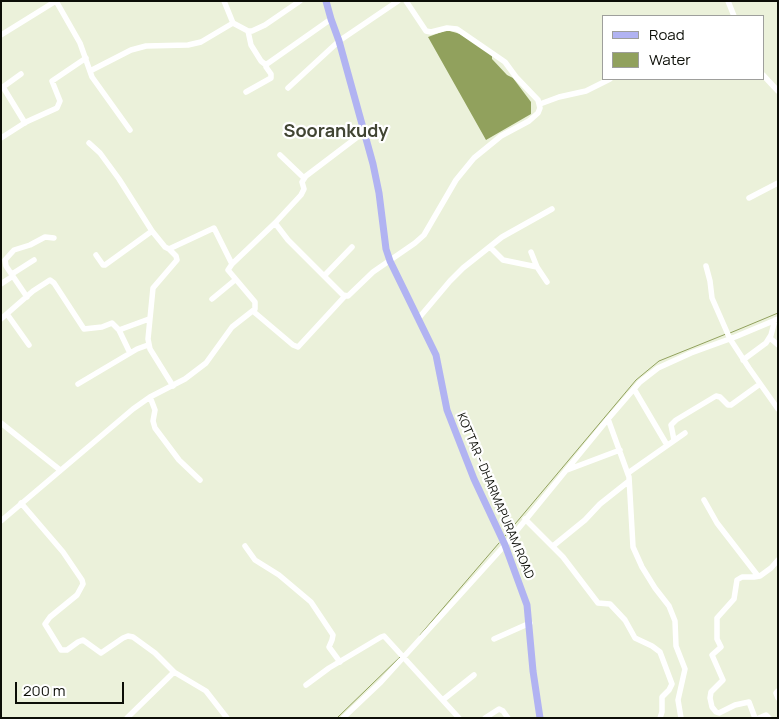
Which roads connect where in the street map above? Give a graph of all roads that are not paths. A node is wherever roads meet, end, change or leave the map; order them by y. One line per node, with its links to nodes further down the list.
1 (56, 1): 12 (street); 14 (street)
2 (224, 1): 10 (street)
3 (326, 1): 9 (main road, KOTTAR - DHARMAPURAM ROAD)
4 (398, 1): 13 (street)
5 (406, 1): 23 (street)
6 (728, 1): 8 (street)
7 (298, 2): 11 (street)
8 (734, 15)
9 (331, 19): 13 (main road, KOTTAR - DHARMAPURAM ROAD); 15 (street)
10 (233, 23): 11 (street); 16 (street)
11 (248, 31): 15 (street)
12 (1, 35)
13 (340, 41): 20 (street); 26 (main road, KOTTAR - DHARMAPURAM ROAD)
14 (86, 58): 16 (street); 24 (street)
15 (266, 65): 22 (street)
16 (90, 71): 25 (street)
17 (21, 74): 24 (street)
18 (764, 76): 21 (street)
19 (608, 80): 23 (street)
20 (288, 88)
21 (778, 91)
22 (246, 92)
23 (540, 104): 43 (street)
24 (25, 123): 27 (street)
25 (130, 130)
26 (364, 132): 30 (street); 43 (main road, KOTTAR - DHARMAPURAM ROAD)
27 (1, 138)
28 (90, 143): 35 (street)
29 (280, 155): 30 (street)
30 (304, 178): 34 (street)
31 (778, 183): 32 (street)
32 (749, 198)
33 (552, 209): 38 (street)
34 (275, 223): 44 (street); 48 (street)
35 (152, 230): 39 (street); 41 (street)
36 (54, 238): 47 (street)
37 (352, 246): 48 (street)
38 (490, 247): 46 (street); 59 (street)
39 (169, 249): 44 (street); 58 (street)
40 (531, 252): 46 (street)
41 (96, 255)
42 (34, 260): 47 (street)
43 (390, 261): 52 (street); 59 (main road, KOTTAR - DHARMAPURAM ROAD)
44 (232, 264): 49 (street)
45 (706, 266): 62 (street)
46 (537, 267): 50 (street)
47 (12, 275): 51 (street); 53 (street)
48 (324, 276): 52 (street)
49 (235, 280): 54 (street); 55 (street)
50 (547, 282)
51 (1, 284)
52 (345, 296): 55 (street)
53 (26, 297): 56 (street); 61 (street)
54 (212, 299)
55 (254, 312): 71 (street)
56 (7, 314): 57 (street); 64 (street)
57 (1, 319)
58 (150, 319): 61 (street); 65 (street)
59 (418, 319): 90 (main road, KOTTAR - DHARMAPURAM ROAD)
60 (776, 320): 62 (street); 63 (street)
61 (119, 330): 67 (street)
62 (729, 336): 68 (street); 72 (street)
63 (770, 338): 66 (street); 68 (street)
64 (29, 345)
65 (148, 345): 67 (street); 71 (street)
66 (778, 345)
67 (130, 353): 69 (street)
68 (743, 360): 70 (street)
69 (78, 384)
70 (760, 384): 74 (street); 78 (street)
71 (173, 386): 73 (street)
72 (634, 389): 75 (street); 79 (street)
73 (150, 397): 81 (street); 84 (street)
74 (778, 409)
75 (608, 419): 80 (street); 82 (street)
76 (1, 423): 81 (street)
77 (685, 432): 78 (street)
78 (674, 440): 79 (street)
79 (667, 445): 83 (street)
80 (620, 450): 82 (street); 83 (street)
81 (60, 470): 87 (street)
82 (565, 470): 88 (street)
83 (628, 473): 85 (street)
84 (200, 480)
85 (629, 481): 92 (street); 113 (street)
86 (704, 500): 94 (street)
87 (21, 504): 89 (street); 99 (street)
88 (525, 518): 90 (street); 92 (street)
89 (1, 521)
90 (505, 545): 95 (main road, KOTTAR - DHARMAPURAM ROAD); 97 (street)
91 (245, 546): 98 (street)
92 (553, 546): 112 (street)
93 (778, 560): 94 (street)
94 (758, 576): 114 (street)
95 (530, 623): 96 (street); 111 (main road, KOTTAR - DHARMAPURAM ROAD)
96 (494, 639)
97 (402, 656): 98 (street); 104 (street); 107 (street)
98 (340, 662): 101 (street)
99 (174, 672): 105 (street); 106 (street)
100 (474, 675): 104 (street)
101 (306, 685)
102 (778, 690): 103 (street)
103 (778, 698)
104 (444, 699): 108 (street)
105 (127, 718)
106 (227, 718)
107 (344, 718)
108 (459, 718)
109 (485, 718): 110 (street)
110 (508, 718)
111 (540, 718)
112 (660, 718)
113 (681, 718)
114 (755, 718)
115 (759, 718): 116 (street)
116 (769, 718)

